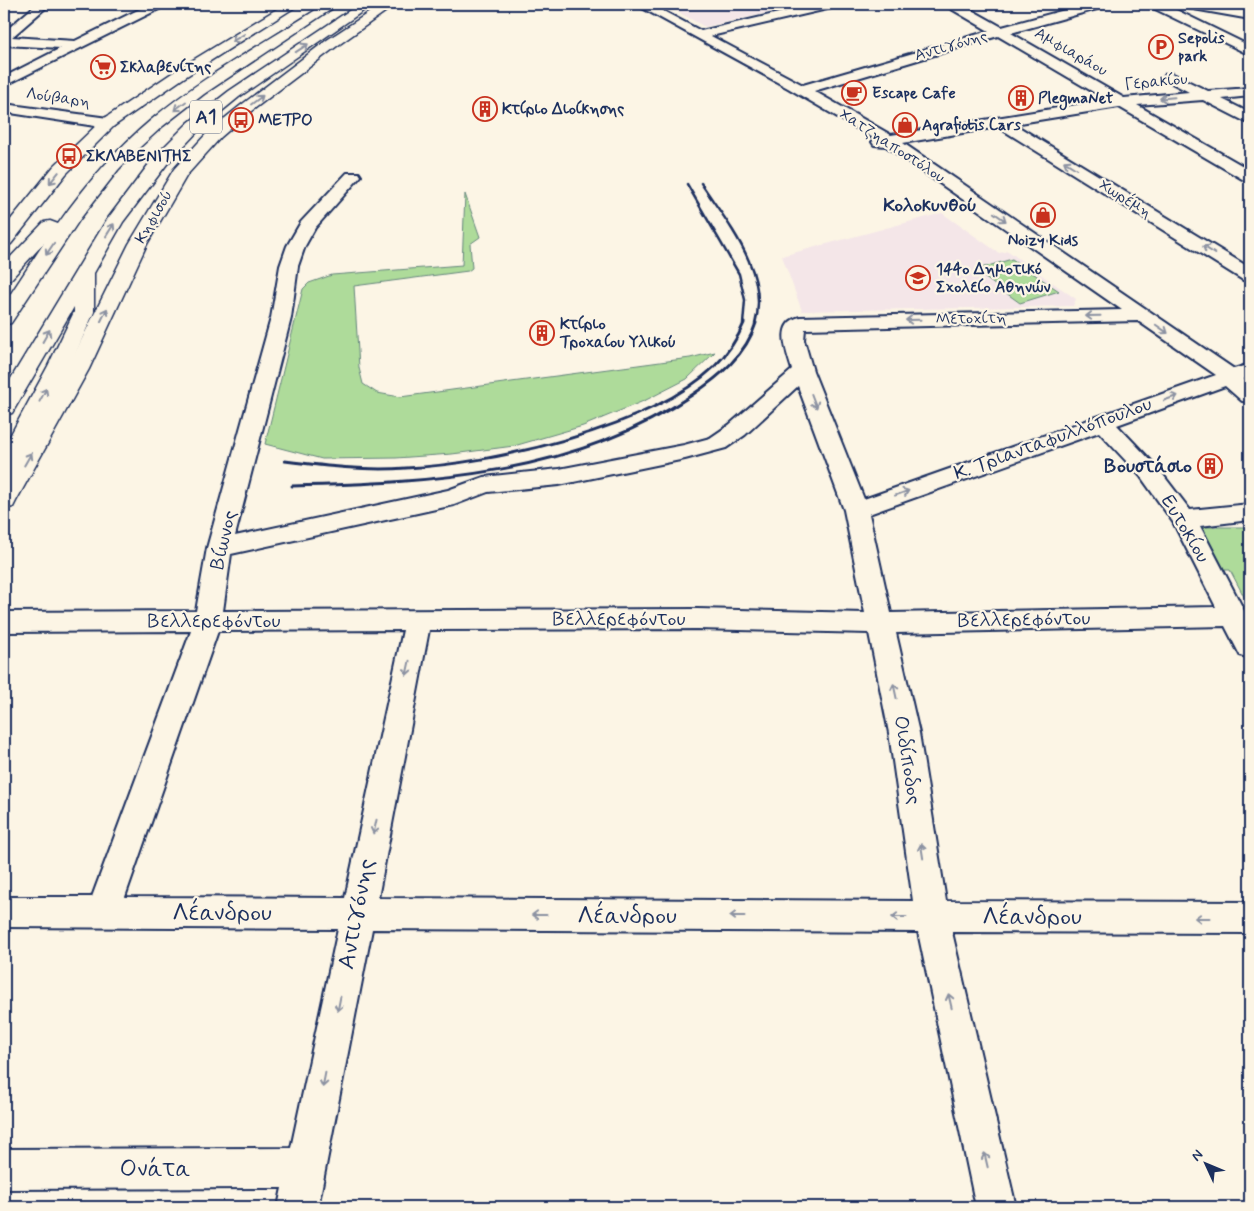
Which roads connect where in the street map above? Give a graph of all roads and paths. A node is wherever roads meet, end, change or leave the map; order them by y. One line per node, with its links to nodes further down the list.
1 (44, 4): 17 (street)
2 (159, 4): 18 (street)
3 (294, 4): 29 (main road, one-way to 29)
4 (333, 4): 33 (main road, Α1, one-way to 33)
5 (367, 4): 35 (main road, Α1, one-way to 5)
6 (390, 4): 47 (main road, Κηφισού, one-way to 6)
7 (641, 4): 16 (street)
8 (832, 4): 16 (street)
9 (952, 4): 15 (street, Αμφιαράου)
10 (1100, 4): 15 (street, Αντιγόνης)
11 (1155, 4): 13 (street)
12 (1189, 4): 13 (street); 14 (street)
13 (1171, 12): 19 (street)
14 (1249, 14)
15 (1001, 32): 23 (street, Αντιγόνης); 25 (street, Αμφιαράου)
16 (700, 35): 23 (street)
17 (4, 40): 18 (street)
18 (77, 45): 21 (street)
19 (1250, 52)
20 (1171, 77): 24 (street)
21 (4, 82)
22 (1250, 92): 24 (street, Γερακίου)
23 (808, 94): 30 (street, Γερακίου)
24 (1205, 95): 25 (street, Γερακίου, one-way to 25); 27 (street)
25 (1123, 102): 28 (street, Γερακίου); 32 (street, Αμφιαράου)
26 (4, 108): 29 (street, Λούβαρη)
27 (1250, 118)
28 (1000, 122): 30 (street, Γερακίου); 37 (street, Χωρέμη, one-way to 28)
29 (108, 123): 34 (main road, one-way to 34)
30 (888, 140): 38 (street, Χατζηαποστόλου, one-way to 38)
31 (353, 176): 51 (street, Βίωνος)
32 (1250, 177)
33 (89, 196): 36 (main road); 39 (main road, Α1, one-way to 39)
34 (4, 240)
35 (84, 271): 44 (main road, Α1, one-way to 35); 46 (main road, one-way to 35)
36 (4, 275)
37 (1250, 276)
38 (1142, 315): 40 (street, Μετοχίτη, one-way to 40); 42 (street, Χατζηαποστόλου, one-way to 42)
39 (4, 319)
40 (800, 323): 41 (street, Οιδίποδος)
41 (803, 371): 48 (street, Οιδίποδος, one-way to 48); 51 (street)
42 (1241, 373): 43 (street, Χατζηαποστόλου); 45 (street, Κ. Τριανταφυλλόπουλου, one-way to 42)
43 (1250, 396)
44 (4, 408)
45 (1102, 422): 48 (street, Κ. Τριανταφυλλόπουλου, one-way to 45); 50 (street, Ευτοκίου)
46 (4, 468)
47 (4, 501)
48 (856, 510): 56 (street, Οιδίποδος)
49 (1250, 512): 50 (street)
50 (1184, 519): 52 (street, Ευτοκίου)
51 (219, 548): 54 (street, Βίωνος)
52 (1234, 616): 56 (street, Βελλερεφόντου); 57 (street, Ευτοκίου)
53 (418, 620): 54 (street, Βελλερεφόντου); 56 (street, Βελλερεφόντου); 60 (street, Αντιγόνης, one-way to 60)
54 (208, 621): 55 (street, Βελλερεφόντου); 59 (street, Βίωνος)
55 (4, 622)
56 (880, 623): 61 (street, Οιδίποδος, one-way to 56)
57 (1250, 648)
58 (4, 912): 59 (street, Λέανδρου)
59 (103, 913): 60 (street, Λέανδρου)
60 (357, 914): 61 (street, Λέανδρου, one-way to 60); 63 (street, Αντιγόνης, one-way to 63)
61 (932, 917): 62 (street, Λέανδρου, one-way to 61); 66 (street, Οιδίποδος, one-way to 61)
62 (1250, 918)
63 (306, 1168): 64 (street, Ονάτα); 65 (street, Αντιγόνης)
64 (4, 1169)
65 (298, 1207)
66 (996, 1207)

